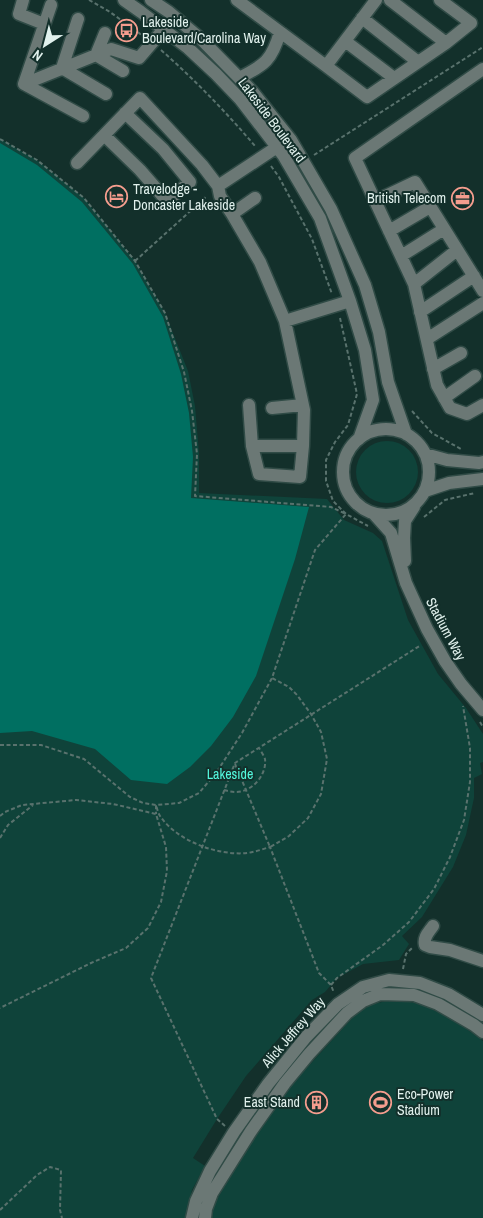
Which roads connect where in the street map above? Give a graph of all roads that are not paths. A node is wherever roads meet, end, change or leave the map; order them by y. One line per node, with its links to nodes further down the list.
1 (23, 0): 11 (street)
2 (124, 0): 12 (street, Lakeside Boulevard)
3 (151, 0): 23 (street, Lakeside Boulevard)
4 (237, 0): 13 (street)
5 (376, 0): 9 (street)
6 (390, 0): 16 (street)
7 (440, 0): 16 (street)
8 (51, 5): 11 (street)
9 (362, 18): 15 (street); 18 (street)
10 (78, 19): 20 (street)
11 (44, 24): 25 (street)
12 (164, 29): 17 (street); 30 (street, Lakeside Boulevard)
13 (280, 32): 19 (street); 23 (street)
14 (105, 33): 17 (street)
15 (345, 41): 19 (street); 24 (street)
16 (446, 43): 18 (street)
17 (96, 55): 20 (street); 22 (street)
18 (418, 62): 24 (street)
19 (326, 66): 24 (street)
20 (62, 68): 25 (street); 26 (street)
21 (483, 69): 34 (street)
22 (123, 71)
23 (239, 78): 57 (street, Lakeside Boulevard)
24 (394, 78)
25 (24, 84): 28 (street)
26 (106, 94)
27 (125, 113): 29 (street); 29 (street); 32 (street)
28 (83, 116)
29 (104, 135): 31 (street)
30 (277, 147): 32 (street); 44 (street, Lakeside Boulevard)
31 (77, 163)
32 (218, 186): 36 (street)
33 (255, 198): 36 (street)
34 (375, 201): 35 (street); 38 (street)
35 (430, 207): 37 (street); 38 (street)
36 (232, 214): 47 (street)
37 (444, 229): 39 (street); 40 (street)
38 (389, 231): 40 (street)
39 (458, 250): 41 (street); 42 (street)
40 (401, 256): 42 (street)
41 (474, 276): 43 (street); 46 (street)
42 (414, 284): 46 (street)
43 (483, 291)
44 (350, 301): 47 (street); 58 (street, Lakeside Boulevard)
45 (483, 303): 48 (street)
46 (420, 312): 48 (street)
47 (285, 321): 54 (street)
48 (427, 339): 50 (street)
49 (461, 353): 50 (street)
50 (433, 369): 52 (street)
51 (475, 376): 52 (street)
52 (444, 398): 55 (street)
53 (248, 405): 59 (street)
54 (303, 405): 56 (street); 60 (street)
55 (483, 405)
56 (272, 408)
57 (406, 434): 58 (street); 61 (street)
58 (359, 439): 66 (street)
59 (252, 446): 60 (street); 60 (street)
60 (303, 446)
61 (425, 454): 62 (street); 64 (street)
62 (483, 462)
63 (483, 479): 64 (street)
64 (425, 491): 65 (street)
65 (417, 503): 66 (street); 67 (street, Stadium Way)
66 (374, 514): 67 (street, Stadium Way)
67 (406, 583): 68 (street, Stadium Way)
68 (483, 710)
69 (433, 926): 70 (street)
70 (483, 961)
71 (483, 1016): 73 (street, Alick Jeffrey Way)
72 (483, 1032): 74 (street)
73 (192, 1218)
74 (205, 1218)

